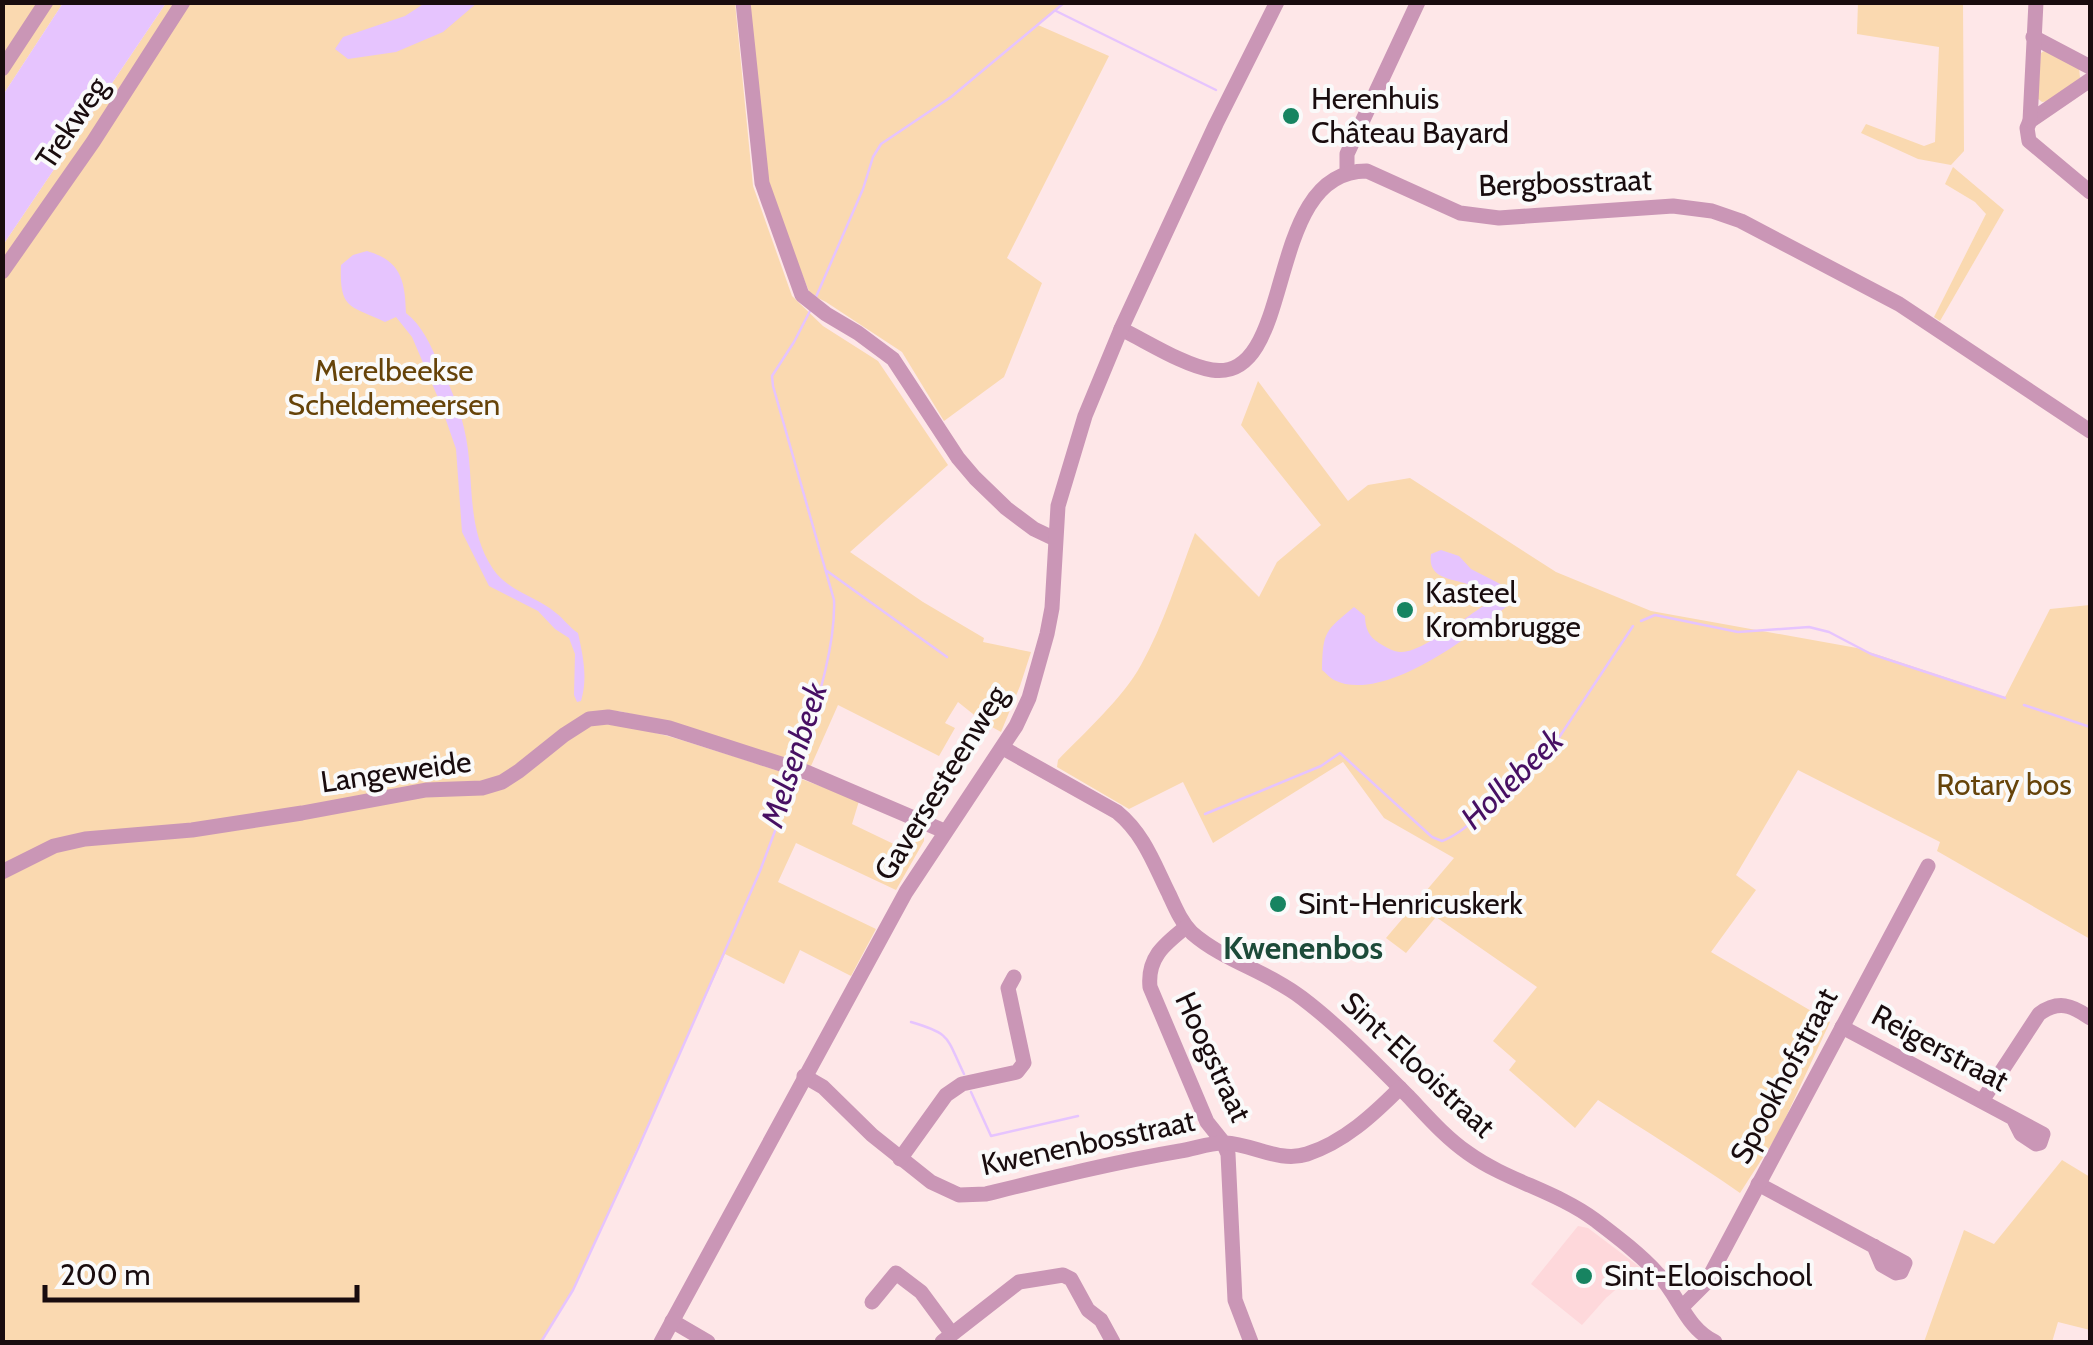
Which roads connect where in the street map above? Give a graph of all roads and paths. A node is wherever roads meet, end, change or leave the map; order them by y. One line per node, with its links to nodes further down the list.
1 (46, 2): 9 (street)
2 (184, 2): 14 (street, Trekweg)
3 (744, 2): 17 (street)
4 (1277, 2): 15 (street, Gaversesteenweg)
5 (1418, 2): 12 (street)
6 (2036, 2): 7 (street)
7 (2033, 37): 8 (street); 11 (street)
8 (2090, 68)
9 (2, 69)
10 (2090, 80): 11 (street)
11 (2030, 121): 13 (street)
12 (1347, 174): 15 (street); 16 (street, Bergbosstraat)
13 (2090, 192)
14 (2, 272)
15 (1121, 329): 17 (street, Gaversesteenweg)
16 (2090, 431)
17 (1055, 539): 18 (street, Gaversesteenweg)
18 (1003, 748): 19 (street, Gaversesteenweg); 22 (street)
19 (944, 832): 21 (street, Langeweide); 26 (street, Gaversesteenweg)
20 (1928, 866): 25 (street, Spookhofstraat)
21 (2, 872)
22 (1186, 927): 27 (street, Sint-Elooistraat); 30 (street, Hoogstraat)
23 (1014, 977): 31 (street)
24 (2090, 1018): 28 (street)
25 (1842, 1027): 28 (street, Reigerstraat); 32 (street, Spookhofstraat)
26 (804, 1076): 31 (street, Kwenenbosstraat); 36 (street, Gaversesteenweg)
27 (1400, 1088): 30 (street, Kwenenbosstraat); 35 (street, Sint-Elooistraat)
28 (1982, 1100): 29 (street, Reigerstraat)
29 (2013, 1118)
30 (1223, 1142): 31 (street, Kwenenbosstraat); 41 (street, Hoogstraat)
31 (900, 1159)
32 (1758, 1184): 33 (street); 35 (street, Spookhofstraat)
33 (1874, 1246)
34 (872, 1302): 37 (street)
35 (1682, 1307): 42 (street, Sint-Elooistraat)
36 (672, 1321): 38 (street, Gaversesteenweg); 39 (street)
37 (947, 1338): 40 (street)
38 (662, 1342)
39 (708, 1342)
40 (1113, 1342)
41 (1250, 1342)
42 (1711, 1342)

